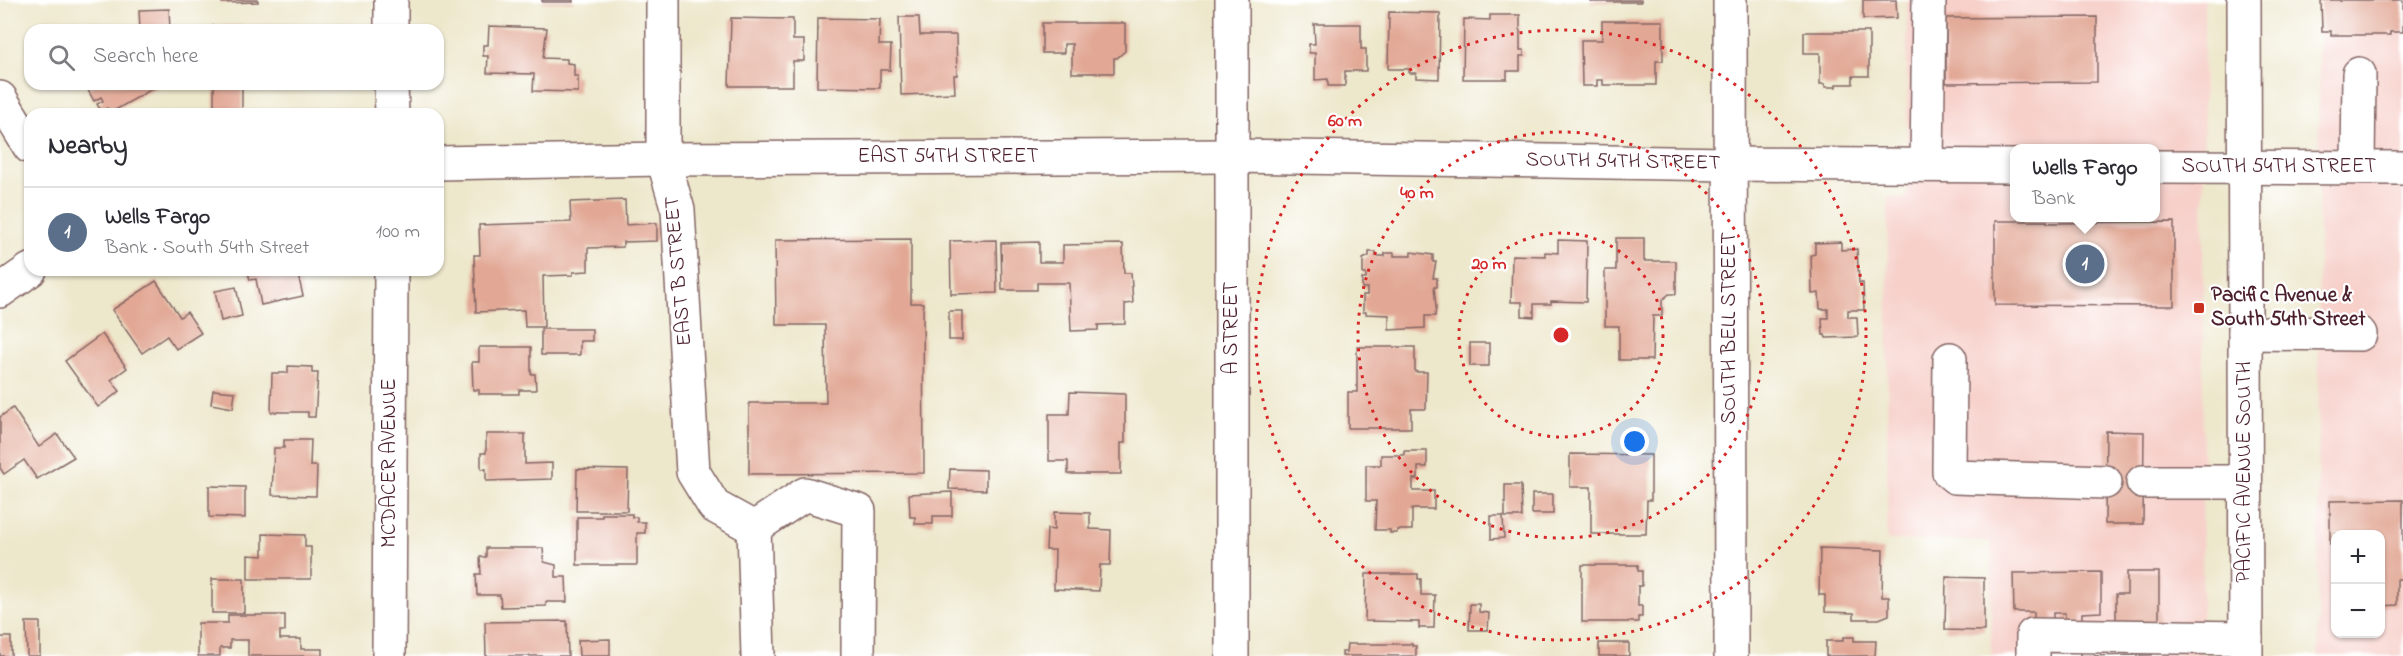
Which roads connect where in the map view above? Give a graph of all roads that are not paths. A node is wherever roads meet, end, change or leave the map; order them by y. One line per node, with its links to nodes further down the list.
1 (391, 0): 7 (street)
2 (663, 0): 14 (street, EAST B STREET)
3 (1232, 0): 13 (street, A STREET)
4 (1730, 0): 16 (street, SOUTH BELL STREET)
5 (1929, 0): 17 (street)
6 (2244, 0): 20 (street, PACIFIC AVENUE SOUTH)
7 (391, 24)
8 (2359, 74): 21 (street)
9 (392, 90): 11 (street)
10 (0, 98): 12 (street)
11 (392, 108)
12 (24, 137)
13 (1232, 156): 14 (street, EAST 54TH STREET); 16 (street, SOUTH 54TH STREET); 37 (street, A STREET)
14 (663, 159): 15 (street, EAST 54TH STREET); 32 (street, EAST B STREET)
15 (444, 163)
16 (1730, 164): 17 (street, SOUTH 54TH STREET); 38 (street, SOUTH BELL STREET)
17 (1927, 165): 18 (street, SOUTH 54TH STREET)
18 (2010, 166)
19 (2160, 167): 20 (street, SOUTH 54TH STREET)
20 (2244, 168): 21 (street, SOUTH 54TH STREET); 26 (street, PACIFIC AVENUE SOUTH)
21 (2358, 168): 22 (street, SOUTH 54TH STREET)
22 (2403, 168)
23 (24, 274): 25 (street)
24 (391, 276): 34 (street, MCDACER AVENUE)
25 (0, 291)
26 (2245, 333): 27 (street); 31 (street, PACIFIC AVENUE SOUTH)
27 (2360, 334)
28 (1950, 358): 29 (street)
29 (2105, 482)
30 (2143, 482): 31 (street)
31 (2245, 482): 33 (street, PACIFIC AVENUE SOUTH)
32 (754, 528): 35 (street); 36 (street)
33 (2246, 647): 39 (street)
34 (389, 656)
35 (758, 656)
36 (858, 656)
37 (1232, 656)
38 (1731, 656)
39 (2033, 656)

